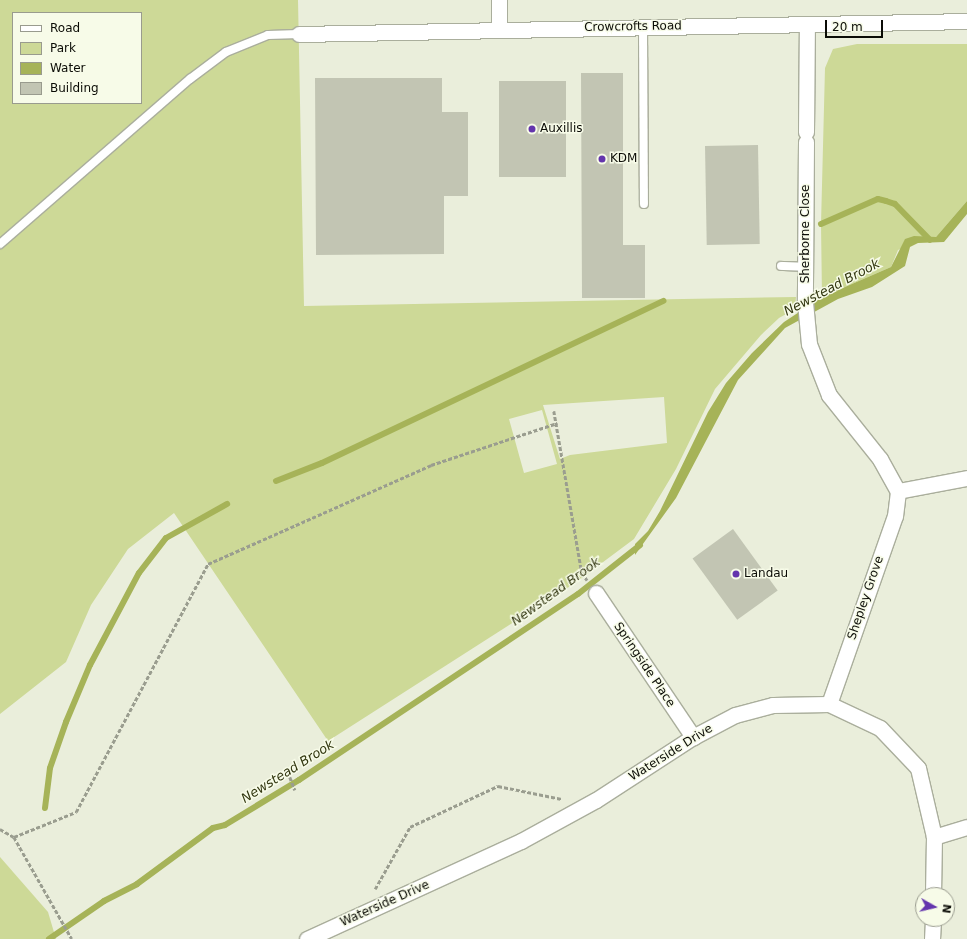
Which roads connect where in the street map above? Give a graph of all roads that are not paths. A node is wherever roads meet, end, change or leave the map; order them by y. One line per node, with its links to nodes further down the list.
1 (499, 0): 5 (street)
2 (967, 21): 3 (street, Crowcrofts Road)
3 (807, 24): 4 (street, Crowcrofts Road); 10 (street, Sherborne Close)
4 (643, 27): 5 (street, Crowcrofts Road); 7 (lane)
5 (499, 30): 6 (street, Crowcrofts Road)
6 (299, 34): 8 (lane)
7 (644, 204)
8 (0, 244)
9 (781, 266): 10 (lane)
10 (806, 267): 12 (street, Sherborne Close)
11 (967, 478): 12 (street)
12 (898, 491): 14 (street, Shepley Grove)
13 (596, 593): 15 (street, Springside Place)
14 (829, 704): 15 (street, Waterside Drive); 17 (street, Waterside Drive)
15 (692, 737): 20 (street, Waterside Drive)
16 (967, 826): 17 (street)
17 (934, 837): 18 (street, Waterside Drive)
18 (933, 887)
19 (933, 927): 21 (street)
20 (307, 939)
21 (932, 939)

